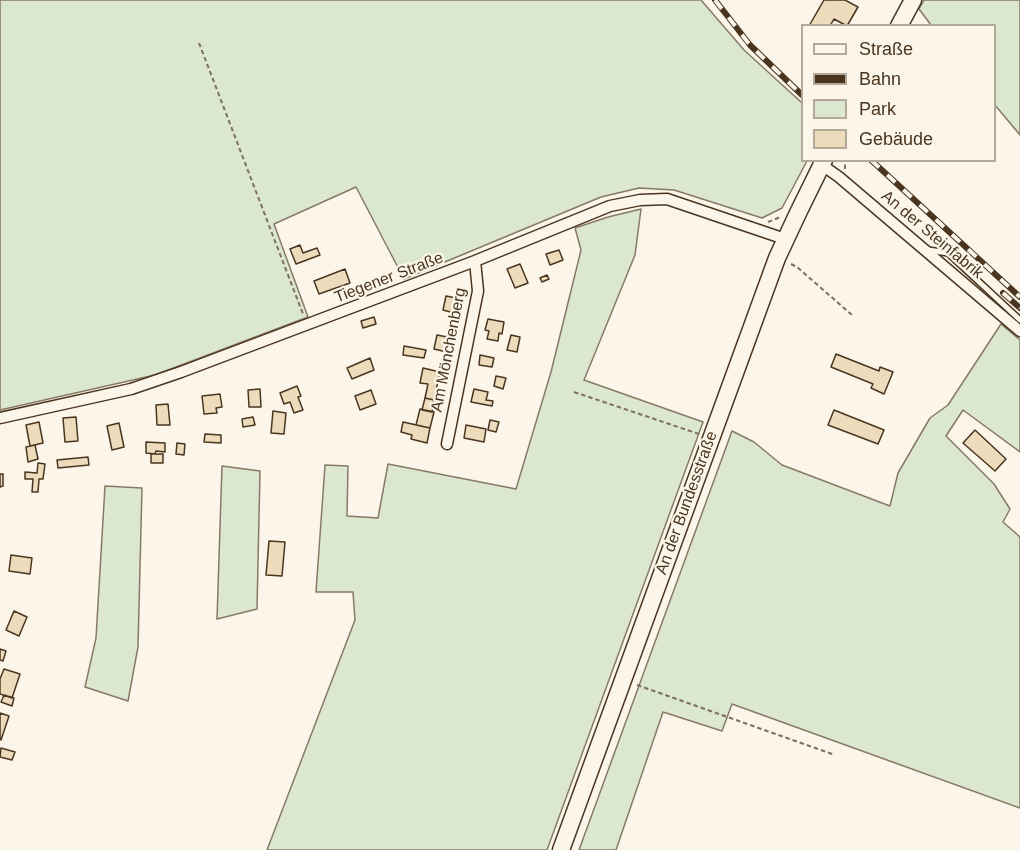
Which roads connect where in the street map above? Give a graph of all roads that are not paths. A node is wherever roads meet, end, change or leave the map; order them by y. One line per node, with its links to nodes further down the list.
1 (913, 0): 2 (main road)
2 (900, 24)
3 (823, 163): 4 (main road, An der Bundesstraße); 5 (street, An der Steinfabrik)
4 (785, 239): 6 (street, Tiegener Straße); 11 (main road, An der Bundesstraße)
5 (927, 250): 7 (lane); 8 (street, An der Steinfabrik)
6 (475, 261): 9 (street, Tiegener Straße); 10 (street, Am Mönchenberg)
7 (1020, 320)
8 (1020, 331)
9 (0, 418)
10 (447, 444)
11 (561, 850)

